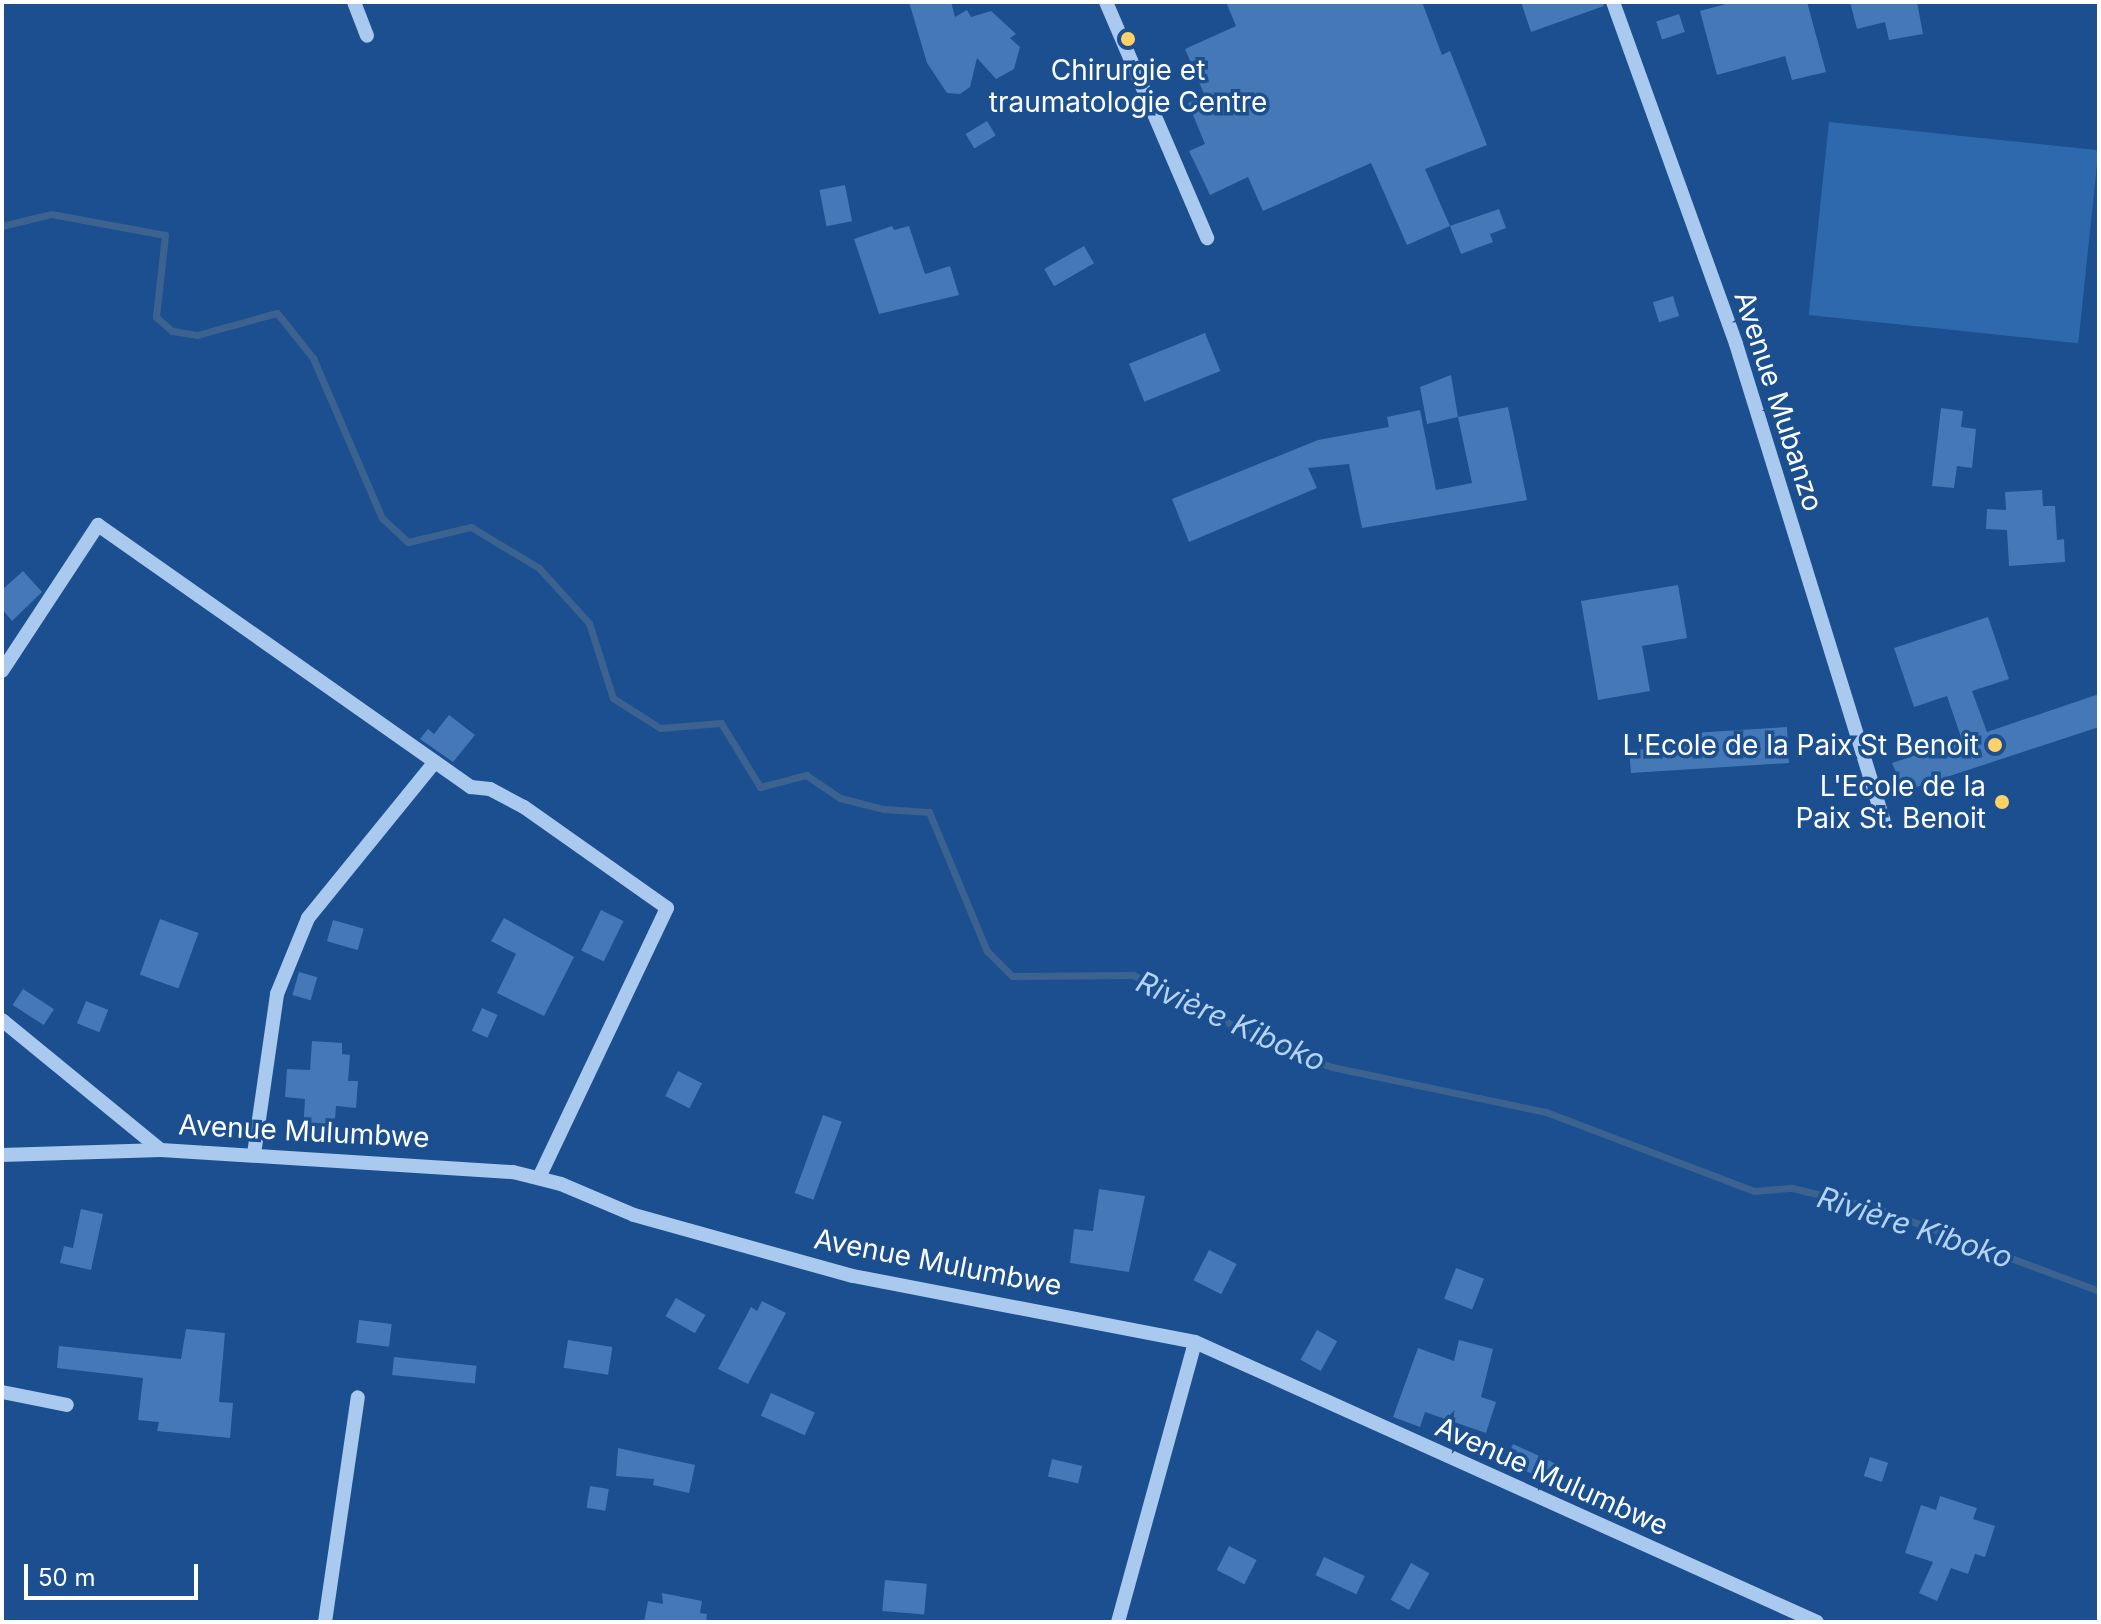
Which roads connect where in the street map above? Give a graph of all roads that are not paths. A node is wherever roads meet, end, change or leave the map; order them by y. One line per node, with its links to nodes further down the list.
1 (354, 2): 4 (street)
2 (1106, 2): 5 (street)
3 (1613, 2): 8 (street, Avenue Mubanzo)
4 (367, 36)
5 (1207, 238)
6 (2, 671): 7 (street)
7 (435, 762): 11 (street); 13 (street)
8 (1884, 821)
9 (2, 1020): 10 (street)
10 (161, 1150): 11 (street, Avenue Mulumbwe); 12 (street, Avenue Mulumbwe)
11 (254, 1154): 13 (street, Avenue Mulumbwe)
12 (2, 1155)
13 (539, 1177): 14 (street, Avenue Mulumbwe)
14 (1195, 1342): 19 (street); 20 (street, Avenue Mulumbwe)
15 (2, 1392): 17 (street)
16 (358, 1397): 18 (street)
17 (67, 1405)
18 (325, 1622)
19 (1118, 1622)
20 (1817, 1622)

